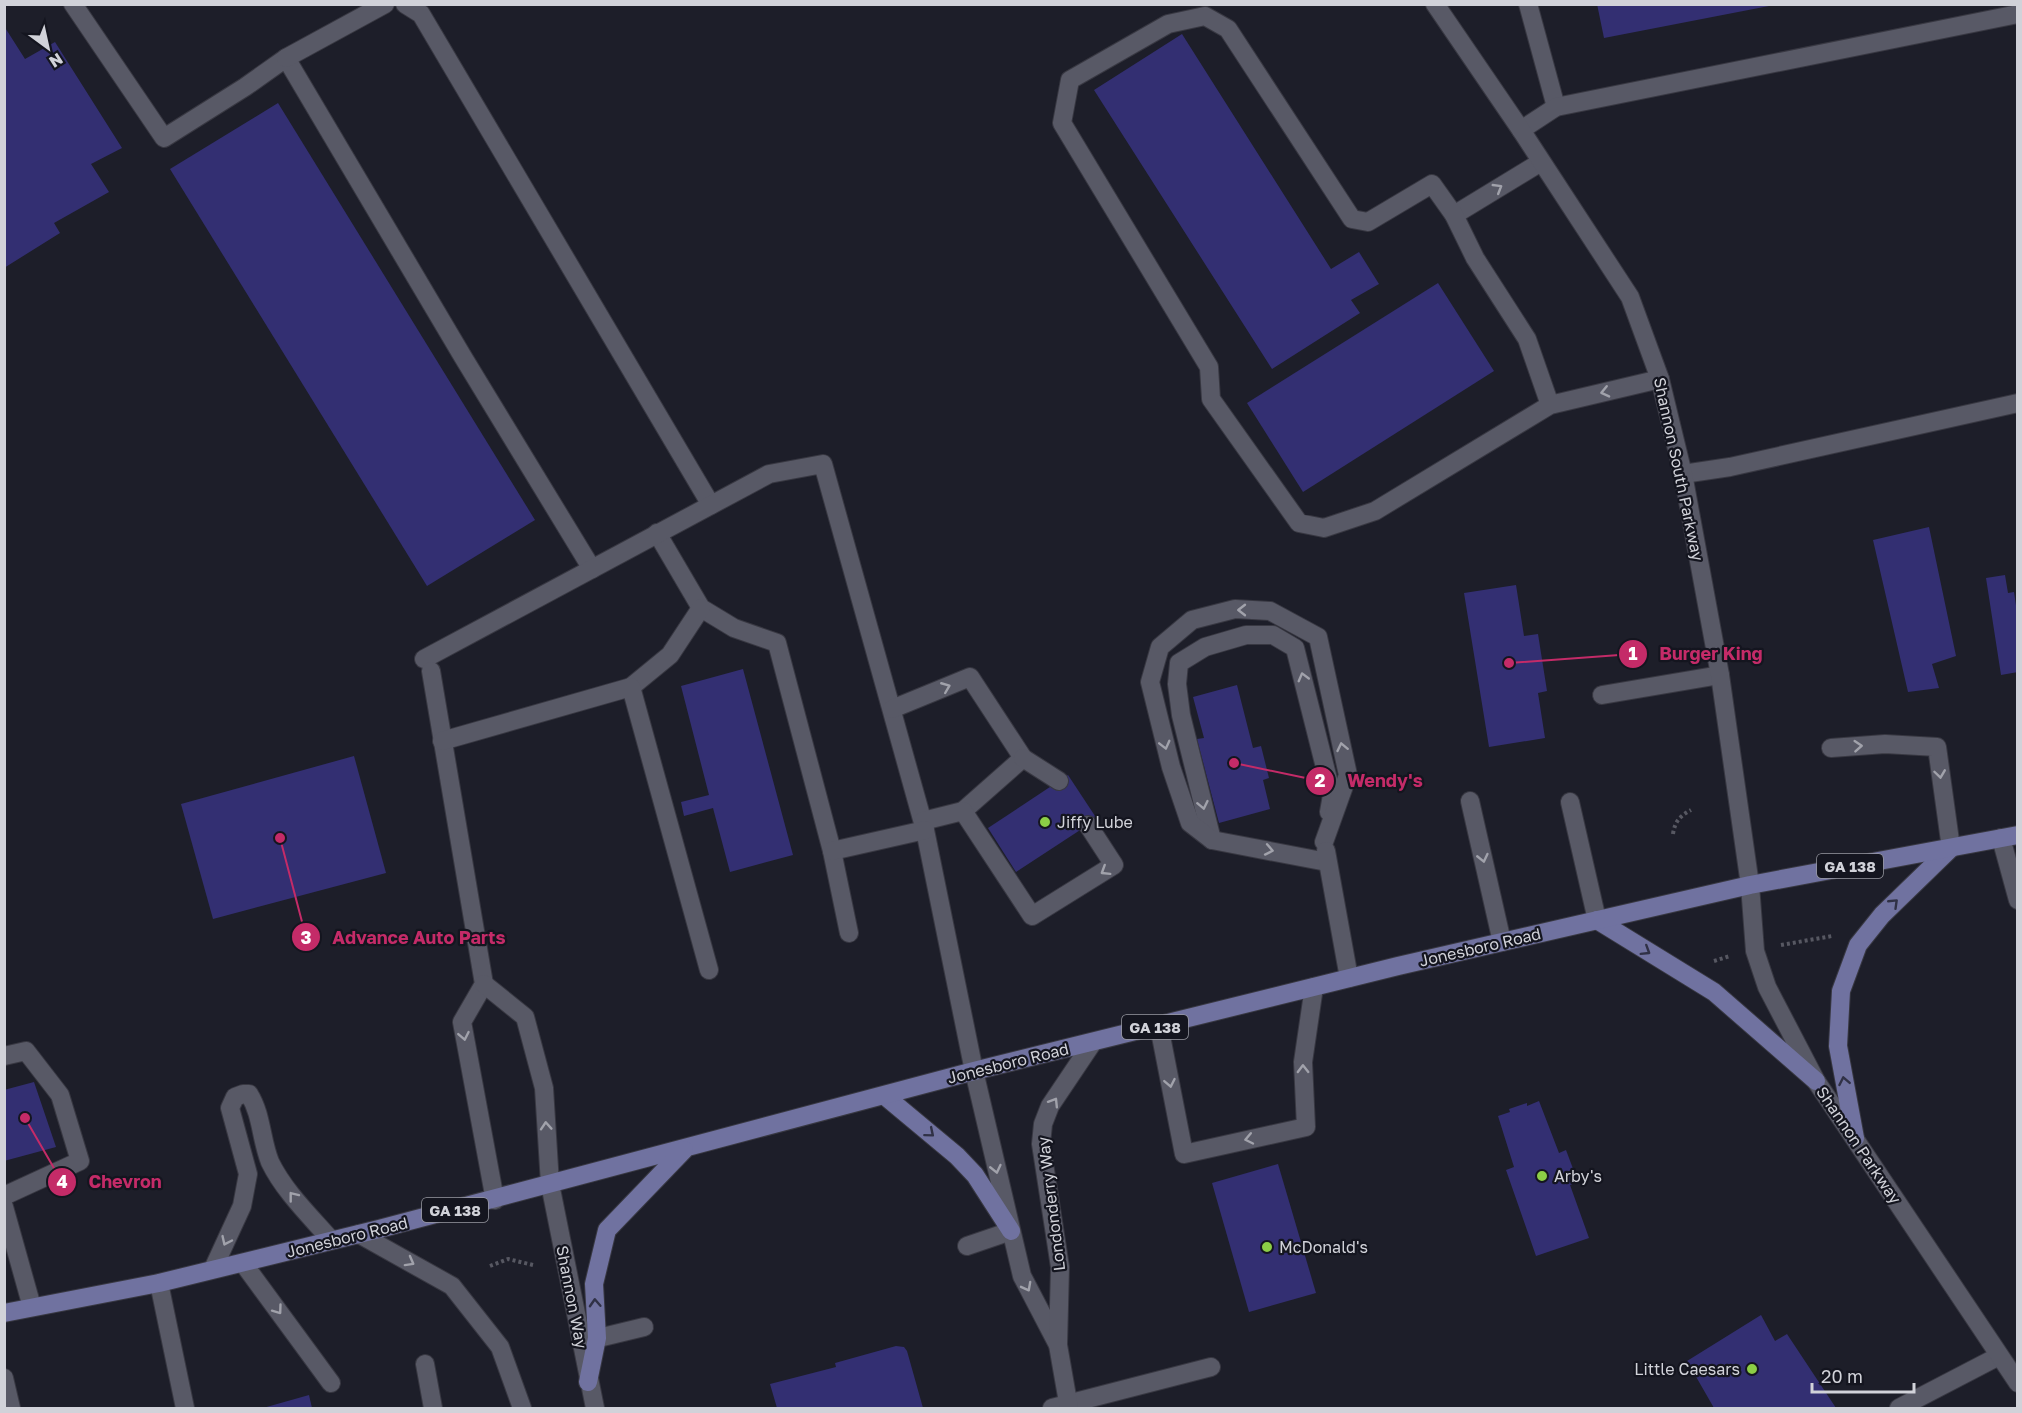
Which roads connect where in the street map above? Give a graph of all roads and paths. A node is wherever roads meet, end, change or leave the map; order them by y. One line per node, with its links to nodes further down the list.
1 (73, 4): 7 (street)
2 (385, 4): 7 (street)
3 (405, 4): 16 (street)
4 (1435, 4): 9 (street, Shannon South Parkway)
5 (1528, 4): 8 (street)
6 (2018, 14): 8 (street)
7 (286, 58): 18 (street)
8 (1556, 106): 9 (street)
9 (1521, 130): 10 (street, Shannon South Parkway)
10 (1541, 162): 11 (street, one-way to 10); 12 (street, Shannon South Parkway)
11 (1454, 215): 14 (street); 14 (street)
12 (1660, 379): 14 (street, one-way to 14); 15 (street, Shannon South Parkway)
13 (2018, 404): 15 (street)
14 (1550, 405)
15 (1683, 474): 20 (street, Shannon South Parkway)
16 (711, 505): 17 (street); 23 (street, Londonderry Way)
17 (657, 533): 18 (street); 19 (street)
18 (592, 568): 24 (street)
19 (701, 608): 21 (street); 39 (street)
20 (1720, 675): 22 (street); 41 (street, Shannon South Parkway)
21 (632, 687): 24 (street); 48 (street)
22 (1602, 695)
23 (892, 709): 26 (street, one-way to 26); 32 (street, Londonderry Way)
24 (442, 741): 50 (street)
25 (1831, 748): 38 (street, one-way to 38)
26 (1023, 758): 27 (street); 31 (street)
27 (1059, 781)
28 (1470, 801): 46 (street, one-way to 46)
29 (1570, 802): 43 (street)
30 (1691, 810): 34 (path)
31 (963, 811): 32 (street); 33 (street, one-way to 31)
32 (924, 825): 39 (street); 55 (street, Londonderry Way)
33 (1088, 825)
34 (1673, 834)
35 (2009, 836): 38 (main road, Jonesboro Road / GA 138); 42 (street)
36 (1212, 840): 37 (street, one-way to 36); 37 (street, one-way to 36); 40 (street, one-way to 40)
37 (1324, 842): 40 (street)
38 (1951, 848): 41 (main road, Jonesboro Road / GA 138); 58 (main road, one-way to 38)
39 (832, 851): 44 (street)
40 (1328, 862): 49 (street)
41 (1750, 885): 43 (main road, Jonesboro Road / GA 138); 56 (street, Shannon Parkway)
42 (2018, 900)
43 (1596, 920): 46 (main road, Jonesboro Road / GA 138); 56 (main road, one-way to 56)
44 (849, 933)
45 (1836, 935): 47 (path)
46 (1502, 942): 49 (main road, Jonesboro Road / GA 138)
47 (1777, 946)
48 (709, 970)
49 (1348, 978): 51 (main road, Jonesboro Road / GA 138)
50 (484, 984): 60 (street, Shannon Way, one-way to 50); 62 (street, one-way to 62)
51 (1314, 987): 52 (main road, Jonesboro Road / GA 138); 52 (street, one-way to 51)
52 (1159, 1026): 53 (main road, Jonesboro Road / GA 138)
53 (1093, 1042): 55 (main road, Jonesboro Road / GA 138); 77 (street, Londonderry Way, one-way to 53)
54 (4, 1056): 61 (street)
55 (974, 1071): 57 (main road, Jonesboro Road / GA 138); 64 (street, Londonderry Way, one-way to 64)
56 (1816, 1081): 58 (street, Shannon Parkway)
57 (885, 1096): 59 (main road, Jonesboro Road / GA 138); 64 (main road, one-way to 64)
58 (1855, 1138): 78 (street, Shannon Parkway)
59 (685, 1149): 60 (main road, Jonesboro Road / GA 138); 76 (main road, one-way to 59)
60 (550, 1184): 62 (main road, Jonesboro Road / GA 138); 76 (street, Shannon Way)
61 (4, 1196)
62 (495, 1200): 65 (main road, Jonesboro Road / GA 138)
63 (4, 1207): 73 (street)
64 (1011, 1231): 67 (street); 77 (street, Londonderry Way, one-way to 77)
65 (359, 1233): 66 (main road, Jonesboro Road / GA 138); 89 (street, one-way to 89)
66 (331, 1240): 68 (main road, Jonesboro Road / GA 138); 71 (street, one-way to 71)
67 (966, 1246)
68 (243, 1263): 71 (main road, Jonesboro Road / GA 138); 83 (street, one-way to 83)
69 (533, 1265): 70 (path)
70 (490, 1266)
71 (213, 1269): 72 (main road, Jonesboro Road / GA 138)
72 (159, 1283): 73 (main road, Jonesboro Road / GA 138); 87 (street)
73 (32, 1307): 74 (main road, Jonesboro Road / GA 138)
74 (4, 1313)
75 (644, 1327): 76 (street)
76 (589, 1340): 82 (main road)
77 (1058, 1345): 85 (street, Londonderry Way)
78 (1999, 1356): 84 (street, Shannon Parkway); 91 (street)
79 (425, 1364): 88 (street)
80 (1211, 1367): 85 (street)
81 (4, 1378): 86 (street)
82 (588, 1382): 90 (street)
83 (331, 1383)
84 (2018, 1383)
85 (1063, 1407)
86 (11, 1408)
87 (185, 1408)
88 (433, 1408)
89 (522, 1408)
90 (595, 1408)
91 (1899, 1408)

